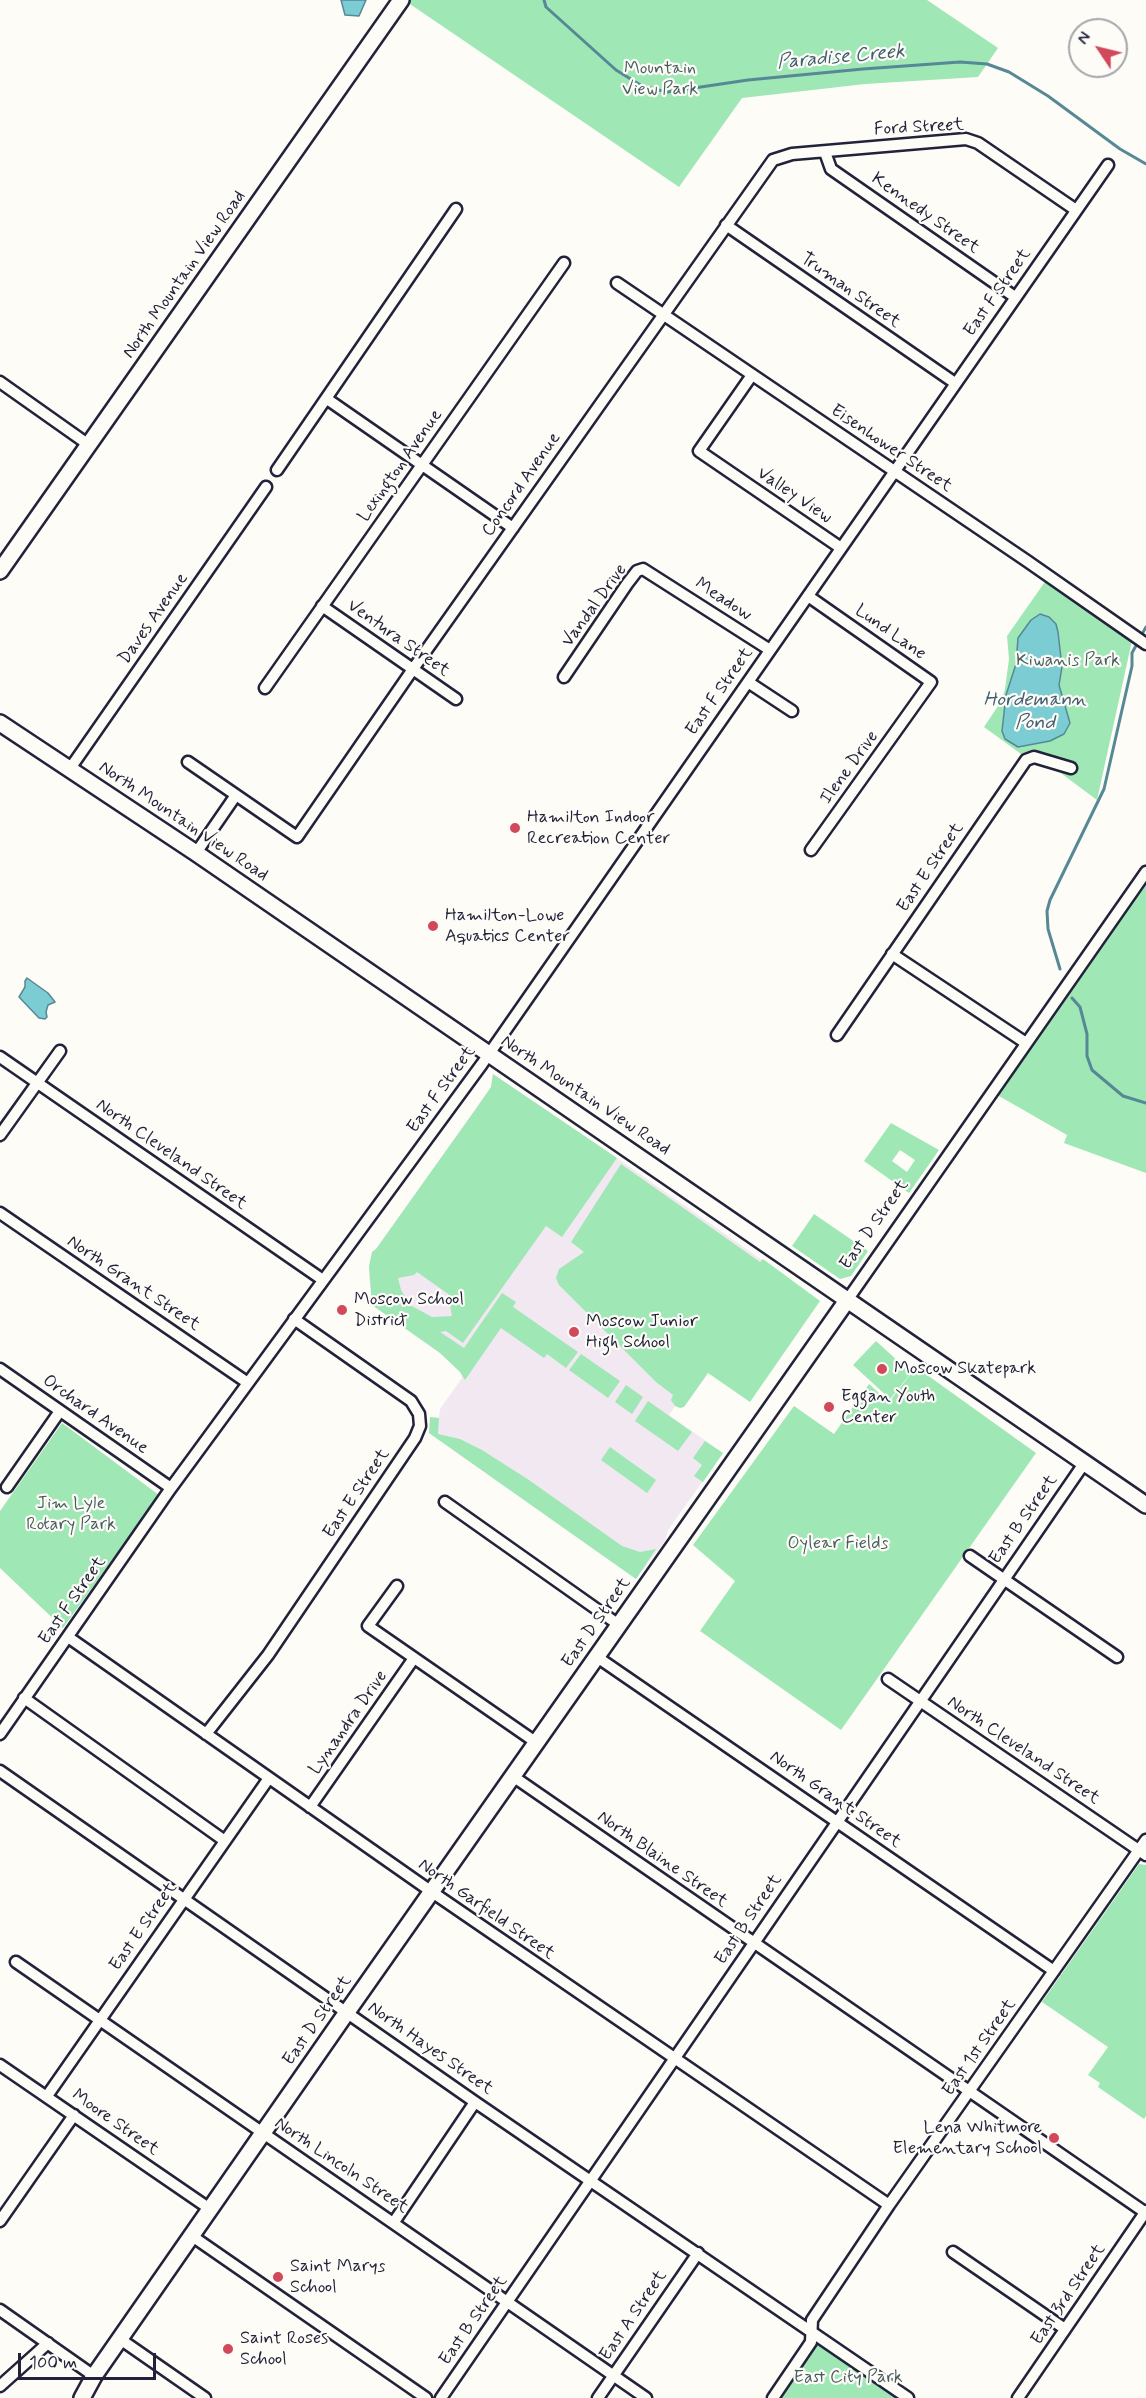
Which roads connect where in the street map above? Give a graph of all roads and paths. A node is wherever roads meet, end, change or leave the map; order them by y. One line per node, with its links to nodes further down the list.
1 (401, 0): 16 (street, North Mountain View Road)
2 (825, 152): 3 (street, Ford Street); 6 (street, Ford Street); 10 (street, Kennedy Street)
3 (779, 157): 7 (street, Concord Avenue)
4 (1108, 165): 6 (street, East F Street)
5 (456, 209): 15 (street)
6 (1076, 210): 10 (street, East F Street)
7 (726, 225): 11 (street, Concord Avenue); 14 (street, Truman Street)
8 (564, 263): 17 (street, Lexington Avenue)
9 (617, 283): 11 (street, Eisenhower Street)
10 (1014, 297): 14 (street, East F Street)
11 (662, 315): 12 (street, Eisenhower Street); 21 (street, Concord Avenue)
12 (752, 375): 19 (street, Eisenhower Street); 22 (street, Valley View)
13 (0, 382): 16 (street)
14 (955, 383): 19 (street, East F Street)
15 (327, 399): 17 (street); 18 (street)
16 (89, 445): 23 (street, North Mountain View Road)
17 (422, 466): 21 (street); 26 (street, Lexington Avenue)
18 (278, 470)
19 (894, 471): 22 (street, East F Street); 27 (street, Eisenhower Street)
20 (266, 487): 39 (street, Daves Avenue)
21 (513, 528): 29 (street, Concord Avenue)
22 (841, 548): 25 (street, East F Street)
23 (1, 567)
24 (659, 577): 28 (street, Meadow); 30 (street, Vandal Drive)
25 (808, 596): 28 (street, East F Street); 34 (street, Lund Lane)
26 (322, 606): 29 (street, Ventura Street); 32 (street, Lexington Avenue)
27 (1146, 644)
28 (770, 650): 31 (street, East F Street)
29 (413, 669): 33 (street, Ventura Street); 40 (street, Concord Avenue)
30 (564, 677)
31 (748, 682): 35 (street); 48 (street, East F Street)
32 (265, 688)
33 (456, 699)
34 (916, 704): 41 (street, Ilene Drive)
35 (792, 711)
36 (0, 723): 39 (street, North Mountain View Road)
37 (188, 762): 40 (street)
38 (1071, 768): 44 (street, East E Street)
39 (69, 770): 42 (street, North Mountain View Road)
40 (236, 795): 42 (street)
41 (811, 850)
42 (195, 853): 48 (street, North Mountain View Road)
43 (1146, 872): 46 (street, East D Street)
44 (892, 954): 45 (street, East E Street); 46 (street)
45 (837, 1035)
46 (1026, 1043): 54 (street, East D Street)
47 (60, 1051): 50 (street)
48 (489, 1053): 53 (street, East F Street); 54 (street, North Mountain View Road)
49 (0, 1057): 50 (street, North Cleveland Street)
50 (36, 1083): 51 (street); 53 (street, North Cleveland Street)
51 (0, 1135)
52 (0, 1213): 57 (street, North Grant Street)
53 (323, 1280): 55 (street, East F Street)
54 (848, 1299): 59 (street, North Mountain View Road); 67 (street, East D Street)
55 (294, 1319): 57 (street, East F Street); 76 (street, East E Street)
56 (0, 1370): 58 (street, Orchard Avenue)
57 (248, 1383): 61 (street, East F Street)
58 (60, 1411): 60 (street); 61 (street, Orchard Avenue)
59 (1085, 1462): 63 (street, North Mountain View Road); 65 (street, East B Street)
60 (8, 1487)
61 (171, 1488): 68 (street, East F Street)
62 (445, 1502): 67 (street)
63 (1146, 1505)
64 (970, 1556): 65 (street)
65 (1004, 1579): 70 (street); 74 (street, East B Street)
66 (397, 1586): 71 (street)
67 (619, 1625): 69 (street, East D Street)
68 (68, 1637): 73 (street, East F Street); 76 (street, North Garfield Street)
69 (597, 1657): 77 (street, East D Street); 82 (street, North Grant Street)
70 (1117, 1657)
71 (414, 1658): 77 (street); 81 (street, Lynandra Drive)
72 (888, 1679): 74 (street, North Cleveland Street)
73 (24, 1698): 75 (street, East F Street); 84 (street)
74 (920, 1701): 82 (street, East B Street); 85 (street, North Cleveland Street)
75 (0, 1734)
76 (206, 1734): 80 (street, North Garfield Street)
77 (537, 1743): 79 (street, East D Street)
78 (0, 1771): 87 (street, North Hayes Street)
79 (514, 1777): 86 (street, East D Street); 88 (street, North Blaine Street)
80 (268, 1778): 81 (street, North Garfield Street); 84 (street, East E Street)
81 (310, 1807): 86 (street, North Garfield Street)
82 (837, 1820): 88 (street, East B Street); 90 (street, North Grant Street)
83 (1146, 1840): 85 (street, East 1st Street)
84 (225, 1841): 87 (street, East E Street)
85 (1142, 1852): 90 (street, East 1st Street)
86 (432, 1892): 91 (street, East D Street); 93 (street, North Garfield Street)
87 (184, 1900): 91 (street, North Hayes Street); 92 (street, East E Street)
88 (753, 1944): 93 (street, East B Street); 95 (street, North Blaine Street)
89 (16, 1962): 92 (street, North Lincoln Street)
90 (1054, 1971): 95 (street, East 1st Street)
91 (347, 2012): 97 (street, North Hayes Street); 99 (street, East D Street)
92 (99, 2019): 96 (street, East E Street); 99 (street, North Lincoln Street)
93 (674, 2058): 100 (street, East B Street); 101 (street, North Garfield Street)
94 (0, 2065): 96 (street, Moore Street)
95 (970, 2091): 101 (street, East 1st Street); 103 (street, North Blaine Street)
96 (47, 2096): 98 (street, Moore Street)
97 (476, 2102): 100 (street, North Hayes Street); 105 (street)
98 (74, 2115): 102 (street, Moore Street); 104 (street)
99 (263, 2133): 102 (street, East D Street); 105 (street, North Lincoln Street)
100 (591, 2180): 108 (street, North Hayes Street); 109 (street, East B Street)
101 (889, 2205): 112 (street, East 1st Street)
102 (210, 2209): 106 (street, East D Street)
103 (1146, 2212): 111 (street, East 3rd Street)
104 (0, 2220)
105 (394, 2222): 109 (street, North Lincoln Street)
106 (192, 2236): 113 (street, East D Street); 120 (street)
107 (953, 2252): 111 (street)
108 (698, 2253): 112 (street, North Hayes Street); 116 (street, East A Street)
109 (508, 2301): 116 (street, North Lincoln Street); 121 (street, East B Street)
110 (0, 2310): 114 (street)
111 (1065, 2330): 126 (street, East 3rd Street)
112 (812, 2331): 124 (street, East 1st Street); 125 (street, North Hayes Street)
113 (120, 2339): 115 (street, East D Street); 119 (street)
114 (48, 2343): 115 (street); 117 (street)
115 (94, 2376): 118 (street, East D Street)
116 (613, 2376): 122 (street, East A Street); 123 (street, North Lincoln Street)
117 (0, 2386)
118 (82, 2398)
119 (205, 2398)
120 (426, 2398)
121 (441, 2398)
122 (598, 2398)
123 (646, 2398)
124 (773, 2398)
125 (909, 2398)
126 (1018, 2398)

